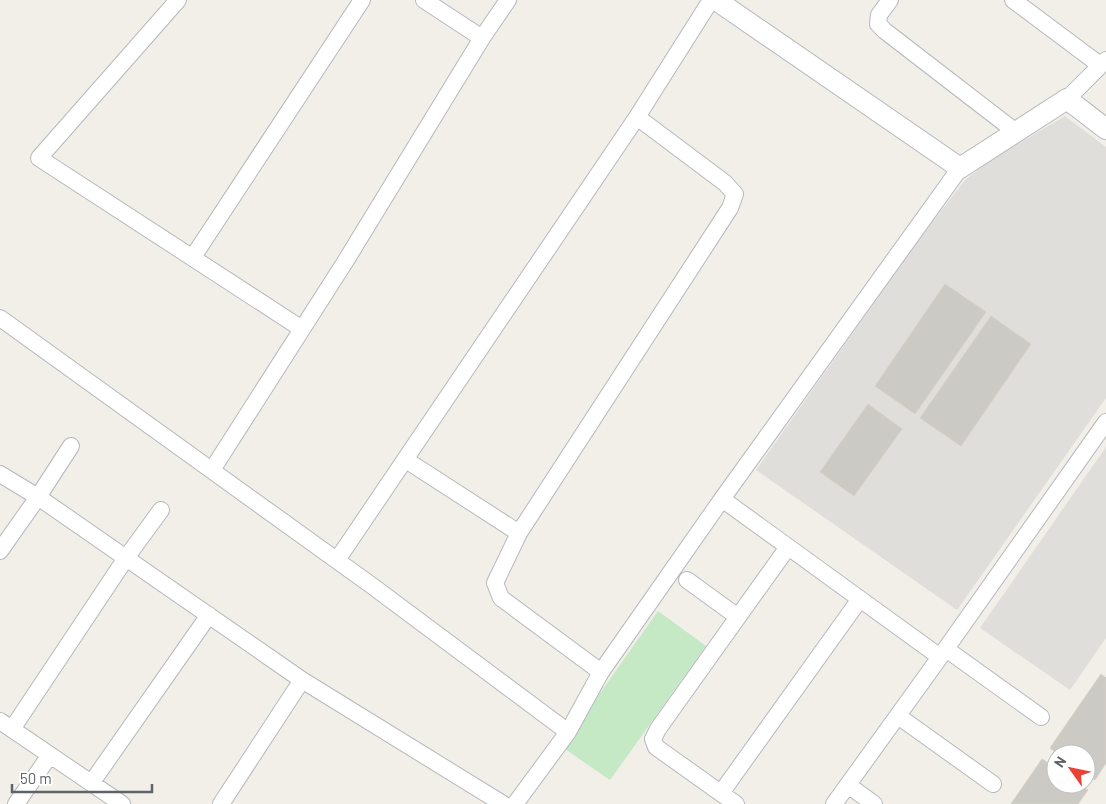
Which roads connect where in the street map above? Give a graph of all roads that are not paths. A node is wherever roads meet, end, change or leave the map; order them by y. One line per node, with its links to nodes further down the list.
1 (178, 0): 16 (street)
2 (362, 0): 16 (street)
3 (424, 0): 9 (street)
4 (508, 0): 9 (street)
5 (711, 0): 12 (street)
6 (716, 0): 15 (street)
7 (890, 0): 14 (street)
8 (1013, 0): 10 (street)
9 (482, 38): 18 (street)
10 (1103, 63): 11 (street)
11 (1066, 99): 13 (street); 14 (street)
12 (637, 117): 21 (street); 27 (street)
13 (1106, 129)
14 (1016, 132): 15 (street)
15 (960, 168): 25 (street)
16 (193, 257): 18 (street)
17 (0, 318): 22 (street)
18 (302, 329): 22 (street)
19 (1106, 422): 36 (street)
20 (71, 446): 24 (street)
21 (406, 460): 27 (street); 31 (street)
22 (212, 470): 31 (street)
23 (0, 474): 24 (street)
24 (38, 497): 29 (street); 30 (street)
25 (722, 499): 28 (street); 37 (street)
26 (161, 510): 30 (street)
27 (519, 533): 37 (street)
28 (788, 547): 33 (street); 35 (street)
29 (0, 551)
30 (126, 558): 34 (street); 41 (street)
31 (337, 560): 42 (street)
32 (686, 580): 35 (street)
33 (860, 599): 36 (street); 47 (street)
34 (208, 615): 38 (street); 44 (street)
35 (738, 618): 47 (street)
36 (943, 653): 39 (street); 40 (street)
37 (601, 672): 42 (street)
38 (302, 680): 50 (street); 51 (street)
39 (898, 716): 45 (street); 46 (street)
40 (1041, 717)
41 (6, 725): 43 (street)
42 (568, 732): 52 (street)
43 (50, 755): 44 (street); 48 (street)
44 (92, 782): 49 (street)
45 (993, 784)
46 (848, 785): 54 (street); 55 (street)
47 (720, 793): 53 (street)
48 (16, 804)
49 (122, 804)
50 (221, 804)
51 (503, 804)
52 (515, 804)
53 (736, 804)
54 (834, 804)
55 (874, 804)

